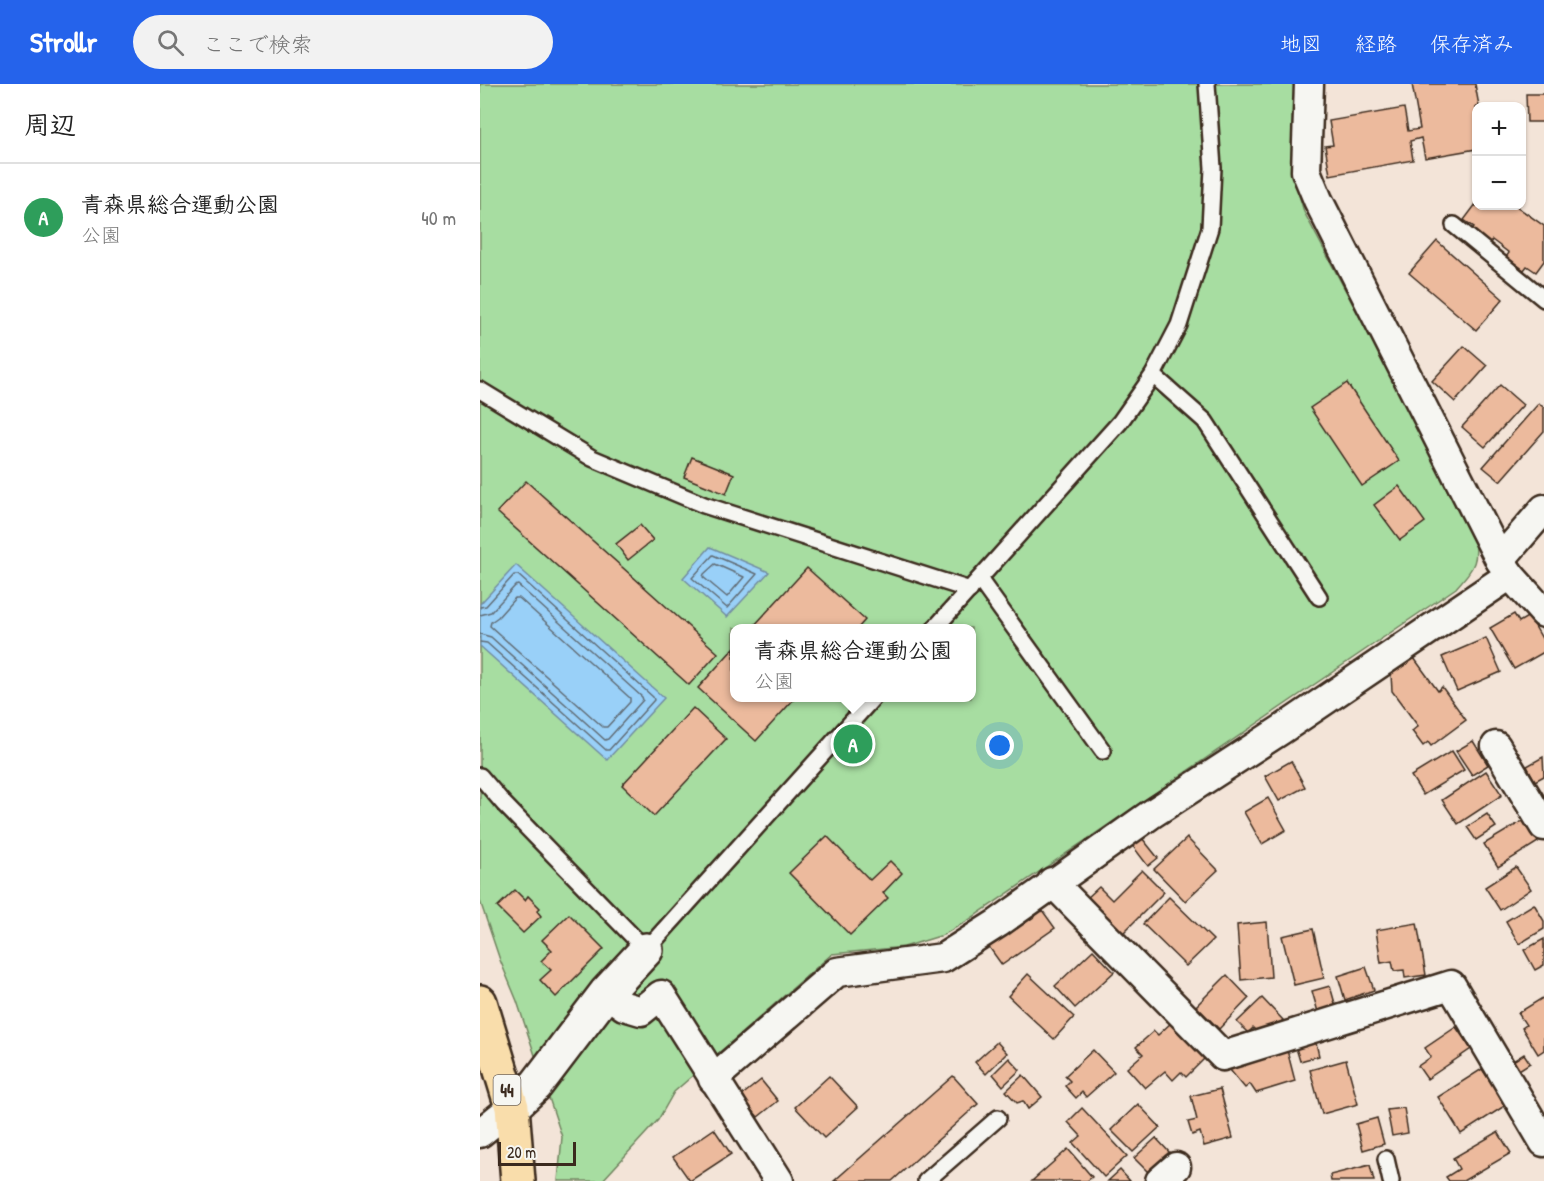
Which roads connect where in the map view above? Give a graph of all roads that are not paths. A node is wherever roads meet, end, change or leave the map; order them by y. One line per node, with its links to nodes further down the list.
1 (1206, 84): 5 (lane)
2 (1309, 84): 8 (street)
3 (1454, 225): 4 (lane)
4 (1544, 299)
5 (1153, 375): 9 (lane); 10 (lane)
6 (480, 390): 9 (lane)
7 (1544, 509): 8 (street)
8 (1505, 567): 11 (street); 18 (street)
9 (974, 585): 12 (lane); 15 (lane)
10 (1319, 597)
11 (1544, 613)
12 (939, 624)
13 (869, 702): 19 (lane)
14 (1496, 746): 17 (street)
15 (1103, 752)
16 (480, 776): 19 (lane)
17 (1544, 826)
18 (1052, 882): 22 (street); 26 (street)
19 (646, 950): 20 (street)
20 (606, 993): 22 (street); 23 (street)
21 (480, 1002): 23 (main road, 44)
22 (713, 1078): 29 (street)
23 (512, 1107): 25 (street); 28 (main road, 44)
24 (998, 1118): 30 (lane)
25 (480, 1133)
26 (1544, 1142)
27 (1386, 1159): 31 (lane)
28 (518, 1181)
29 (779, 1181)
30 (926, 1181)
31 (1391, 1181)

